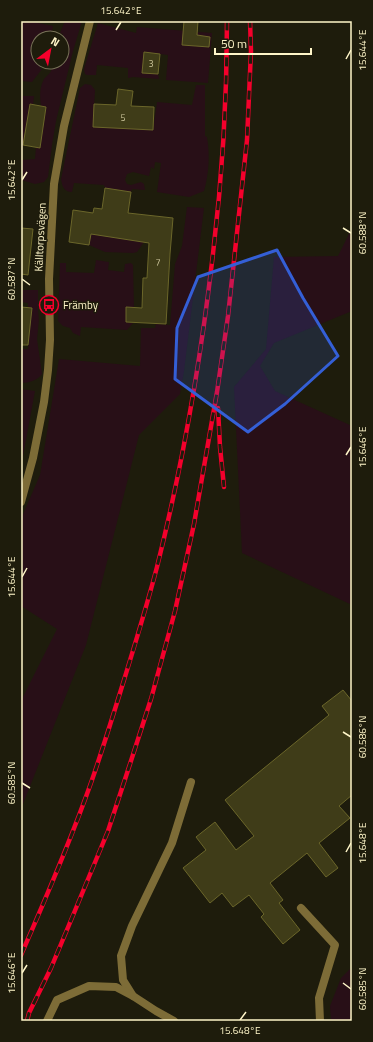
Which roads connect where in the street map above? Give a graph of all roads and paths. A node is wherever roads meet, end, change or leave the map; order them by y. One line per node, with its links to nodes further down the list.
1 (90, 21): 2 (street, Källtorpsvägen)
2 (21, 502)
3 (191, 782): 5 (street)
4 (301, 908): 8 (street)
5 (133, 996): 6 (street); 7 (street)
6 (47, 1021)
7 (174, 1021)
8 (320, 1021)

